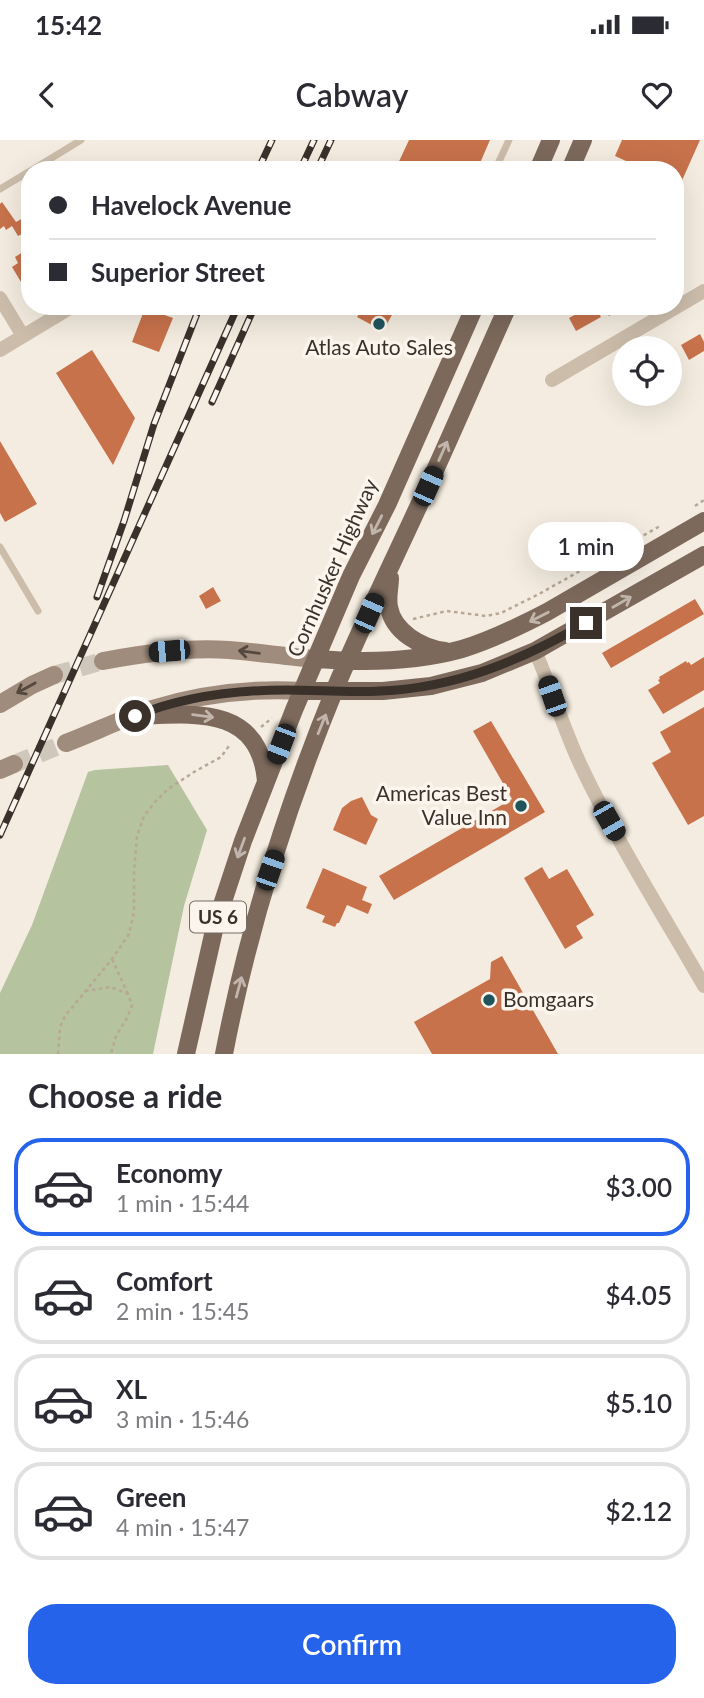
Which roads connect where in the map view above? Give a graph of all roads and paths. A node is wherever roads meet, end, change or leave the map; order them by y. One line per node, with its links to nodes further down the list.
1 (81, 140): 5 (lane)
2 (509, 140): 6 (lane)
3 (551, 140): 7 (main road)
4 (583, 140): 8 (main road)
5 (46, 161)
6 (499, 161)
7 (542, 161)
8 (574, 161)
9 (21, 176): 10 (lane)
10 (0, 189)
11 (704, 292): 13 (street)
12 (0, 298): 18 (street)
13 (684, 304)
14 (58, 315): 18 (street)
15 (471, 315): 31 (main road, Cornhusker Highway / US 6, one-way to 31)
16 (504, 315): 26 (main road, US 6, one-way to 16)
17 (664, 315): 20 (street)
18 (23, 336): 19 (street)
19 (0, 350)
20 (552, 380)
21 (704, 500): 22 (path)
22 (700, 513): 30 (main road, one-way to 30)
23 (672, 519): 28 (path)
24 (0, 547): 27 (lane)
25 (704, 555): 29 (main road, one-way to 25)
26 (391, 563): 28 (main road); 33 (main road, US 6)
27 (38, 611)
28 (400, 628): 30 (main road)
29 (535, 651): 36 (main road); 45 (street)
30 (452, 652): 33 (main road)
31 (317, 659): 32 (main road, one-way to 32); 33 (main road); 35 (main road, Cornhusker Highway / US 6)
32 (103, 661)
33 (347, 662): 36 (main road, US 6)
34 (54, 675): 37 (main road, one-way to 37)
35 (303, 691): 36 (main road); 38 (main road); 43 (main road, Cornhusker Highway / US 6)
36 (334, 691): 51 (main road, US 6, one-way to 36)
37 (0, 704)
38 (135, 716): 41 (main road); 43 (main road, one-way to 43)
39 (273, 717): 40 (path)
40 (257, 730)
41 (66, 743)
42 (229, 746): 44 (path)
43 (266, 785): 50 (main road, Cornhusker Highway / US 6, one-way to 50)
44 (112, 959): 46 (path); 47 (path)
45 (704, 986)
46 (85, 991): 47 (path); 48 (path)
47 (128, 994): 49 (path)
48 (58, 1054)
49 (111, 1054)
50 (186, 1054)
51 (224, 1054)

